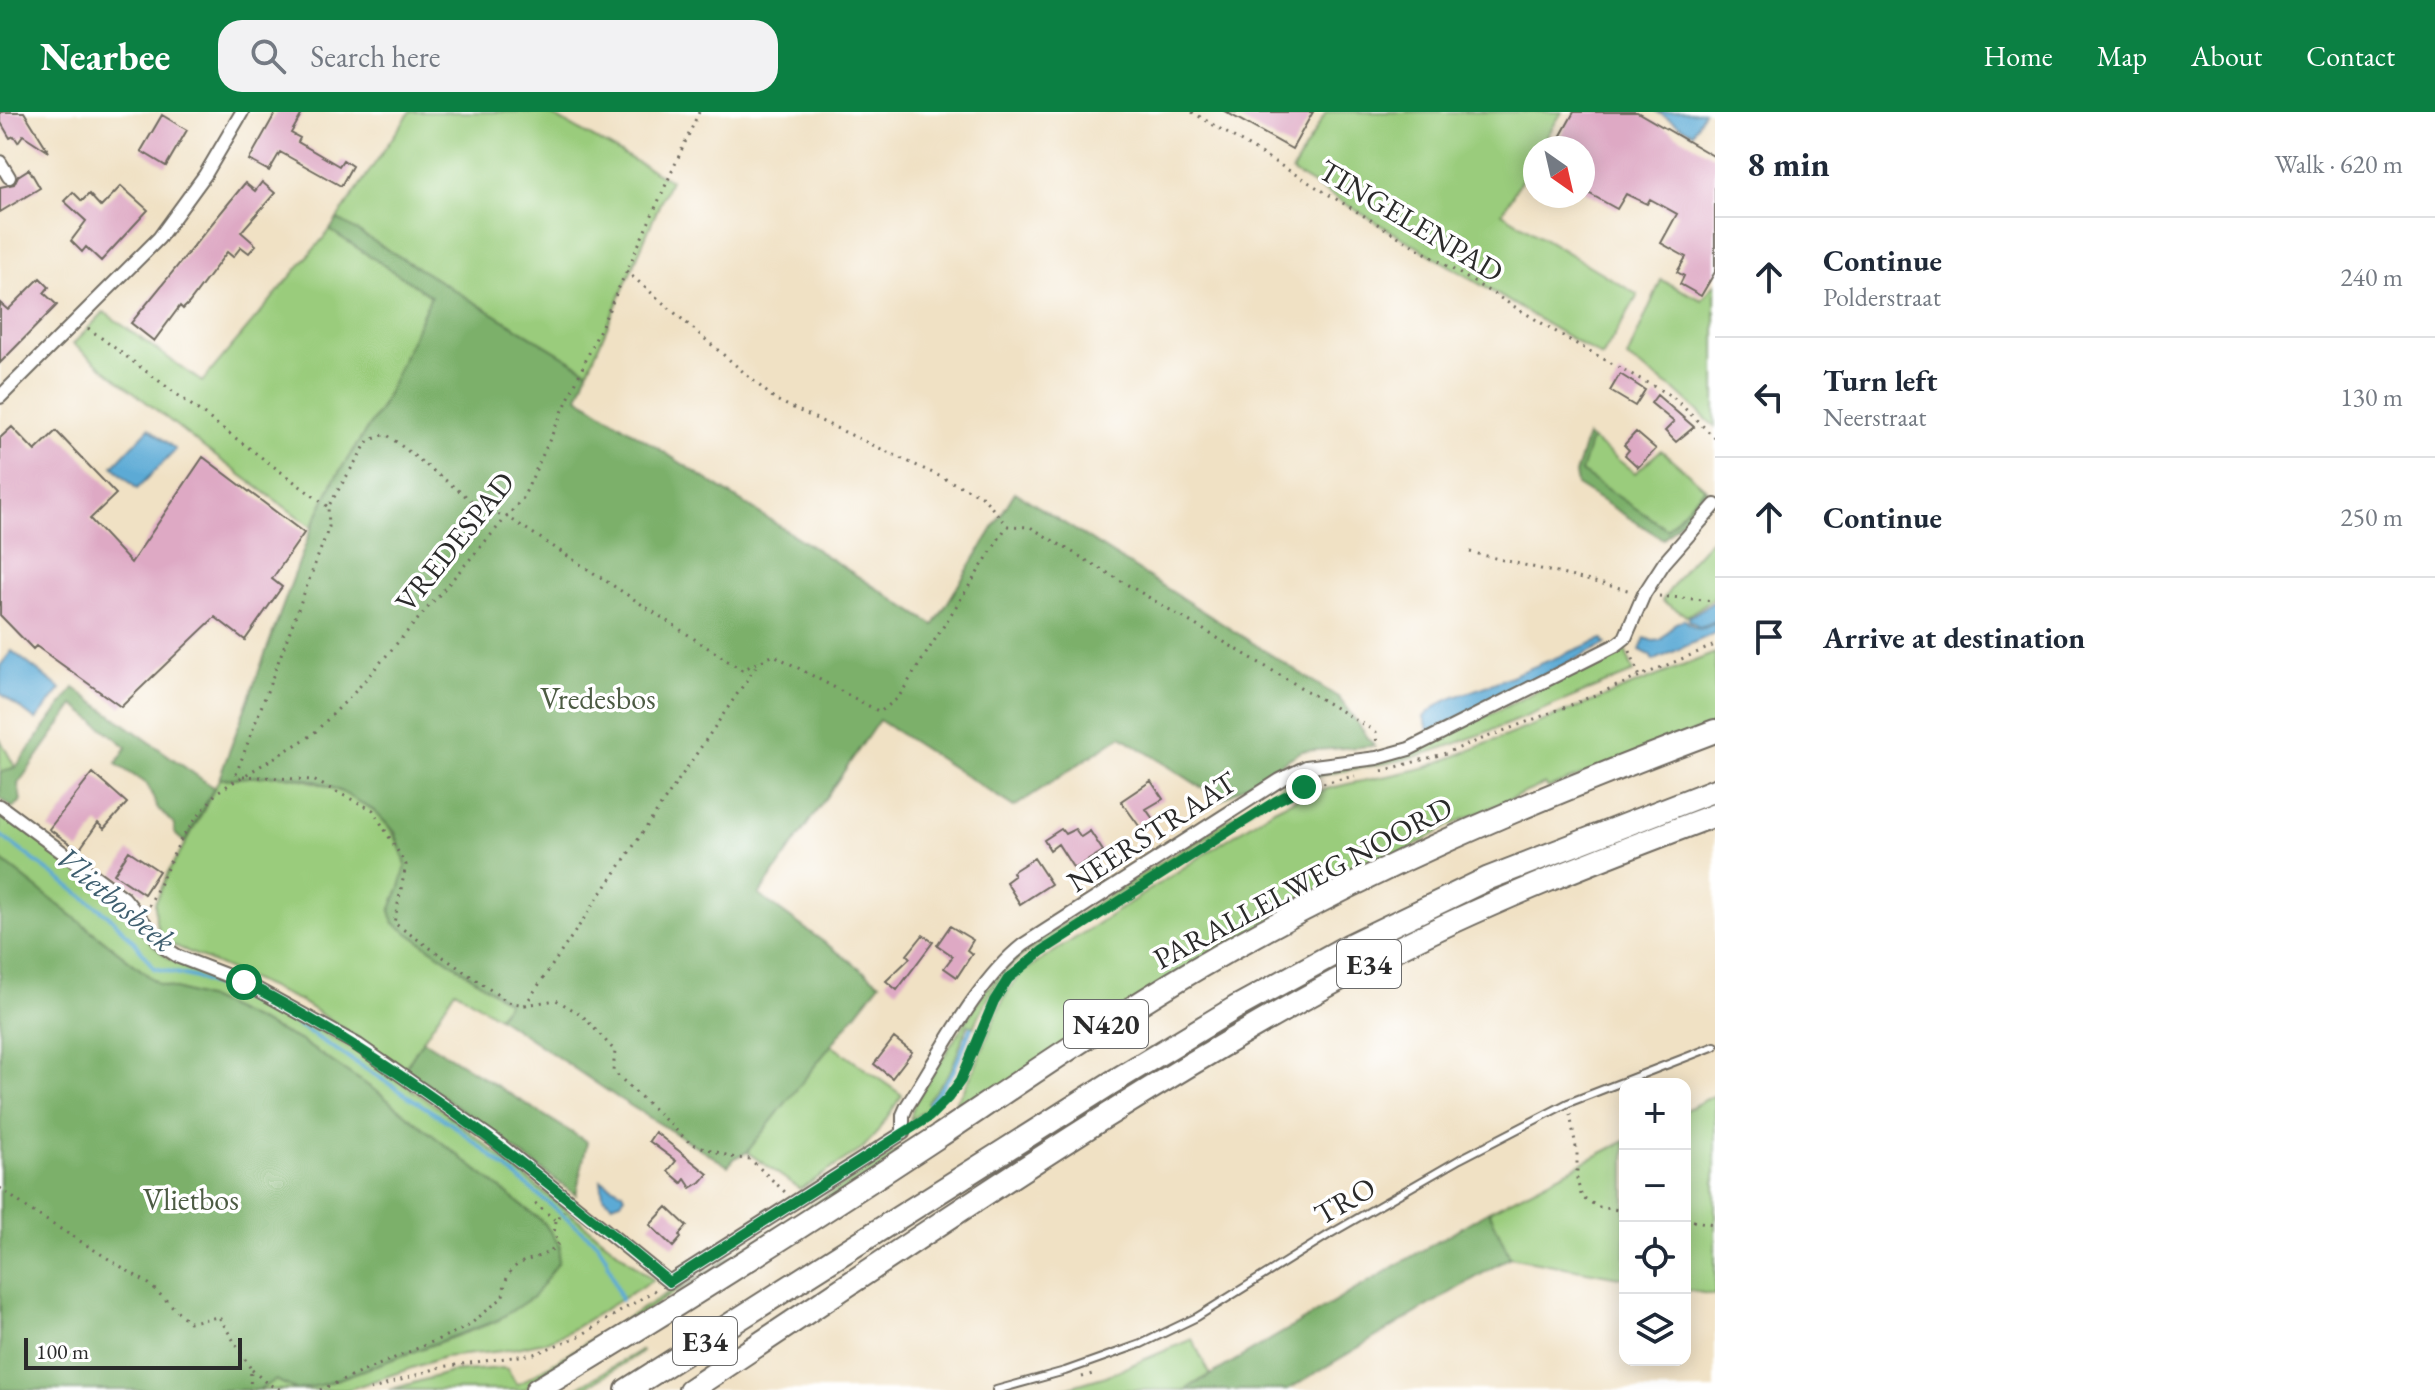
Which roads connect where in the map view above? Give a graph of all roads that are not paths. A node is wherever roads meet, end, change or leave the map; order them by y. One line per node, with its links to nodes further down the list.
1 (242, 112): 4 (street)
2 (0, 162): 3 (street)
3 (9, 177)
4 (0, 397)
5 (1715, 505): 9 (street, NEERSTRAAT)
6 (1715, 731): 12 (highway, PARALLELWEG NOORD / N420)
7 (1715, 744): 13 (highway, PARALLELWEG NOORD / N420)
8 (1715, 790): 14 (highway, E34)
9 (0, 806)
10 (1715, 815): 15 (highway, E34)
11 (1715, 1046): 16 (lane, TRO)
12 (537, 1390)
13 (561, 1390)
14 (627, 1390)
15 (690, 1390)
16 (996, 1390)

